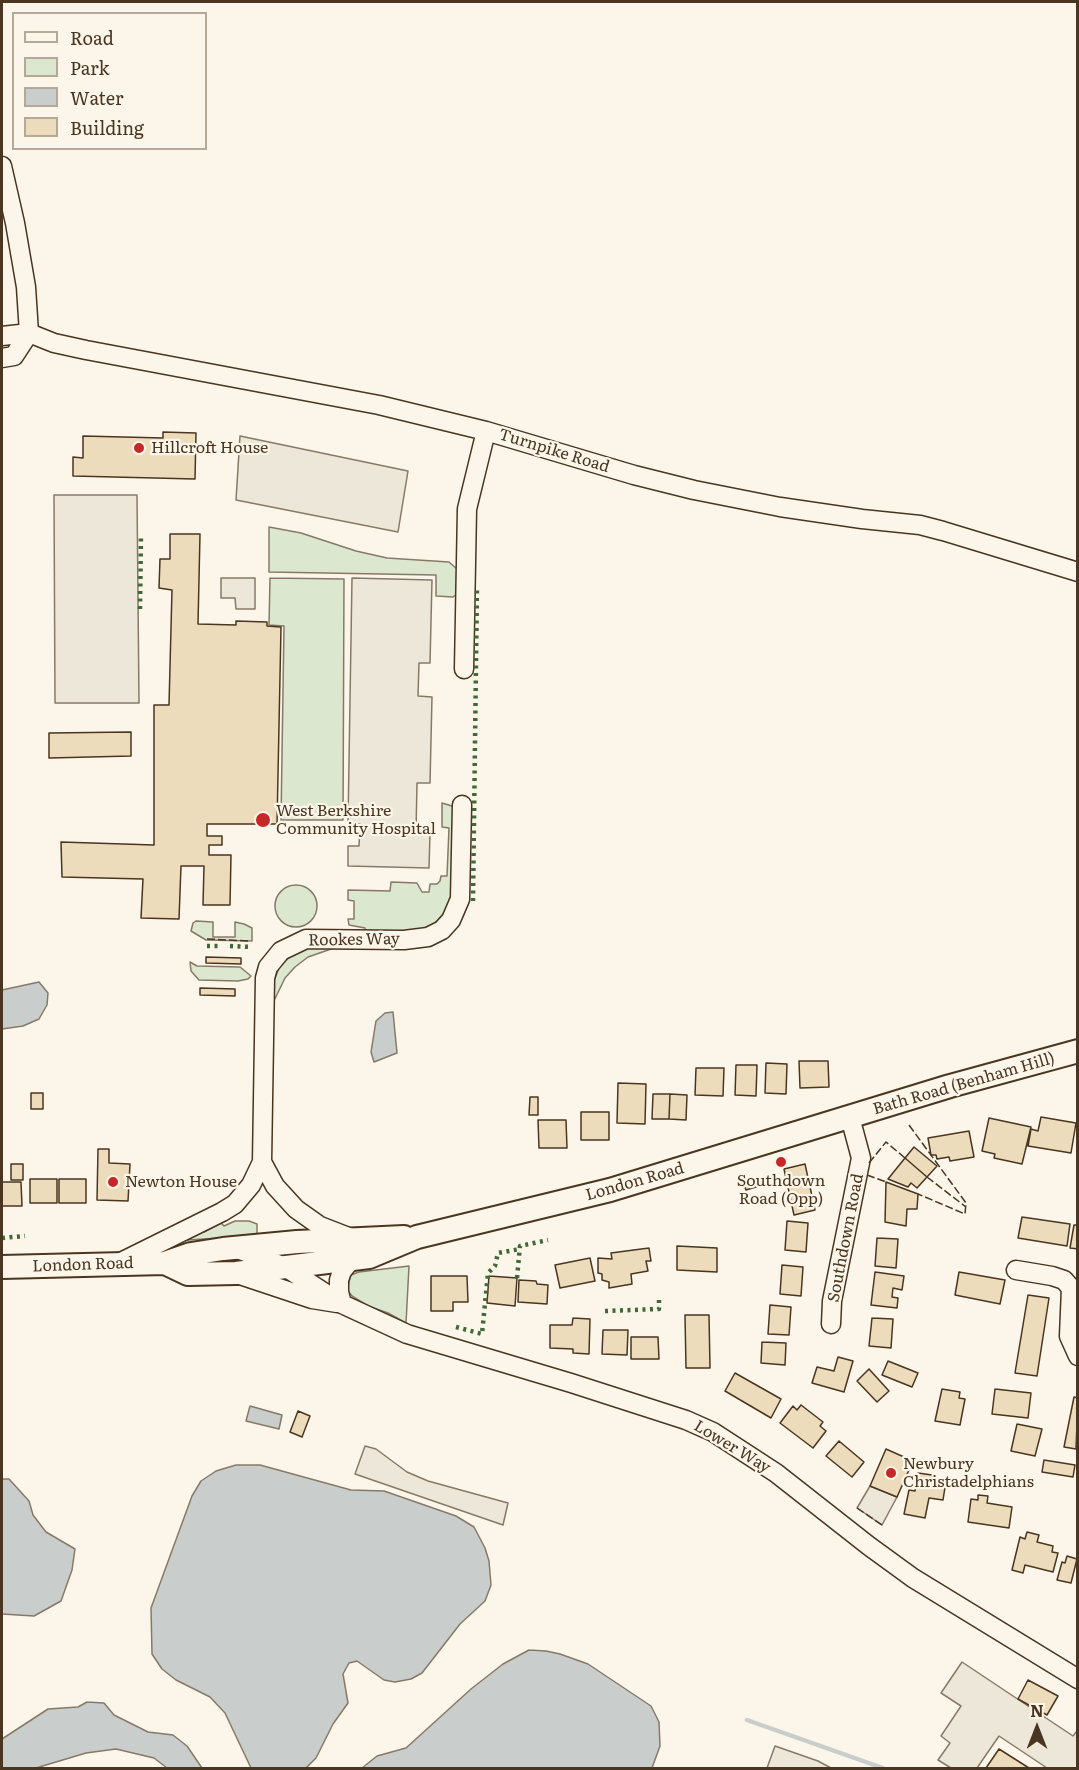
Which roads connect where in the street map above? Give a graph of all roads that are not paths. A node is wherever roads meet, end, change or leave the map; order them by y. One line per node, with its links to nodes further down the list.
1 (2, 166): 2 (street)
2 (29, 333): 3 (street, Turnpike Road); 4 (street); 5 (street, Turnpike Road)
3 (2, 336)
4 (2, 358)
5 (486, 431): 6 (street, Turnpike Road); 7 (street)
6 (1077, 572)
7 (464, 669)
8 (462, 805): 11 (street, Rookes Way)
9 (1077, 1052): 10 (main road, Bath Road (Benham Hill))
10 (850, 1117): 13 (main road, London Road); 21 (street, Southdown Road)
11 (262, 1162): 13 (street); 15 (street, Rookes Way)
12 (236, 1249): 13 (main road, London Road); 14 (main road, London Road); 17 (street, Lower Way)
13 (352, 1249): 17 (main road, London Road); 20 (street)
14 (165, 1263): 15 (main road, London Road); 19 (main road, London Road)
15 (117, 1264): 16 (main road, London Road)
16 (2, 1267)
17 (285, 1267): 19 (main road, London Road); 20 (street, Lower Way)
18 (1016, 1270): 22 (street)
19 (236, 1274): 20 (street, Lower Way)
20 (342, 1304): 23 (street, Lower Way)
21 (831, 1324)
22 (1077, 1356)
23 (1077, 1679)

